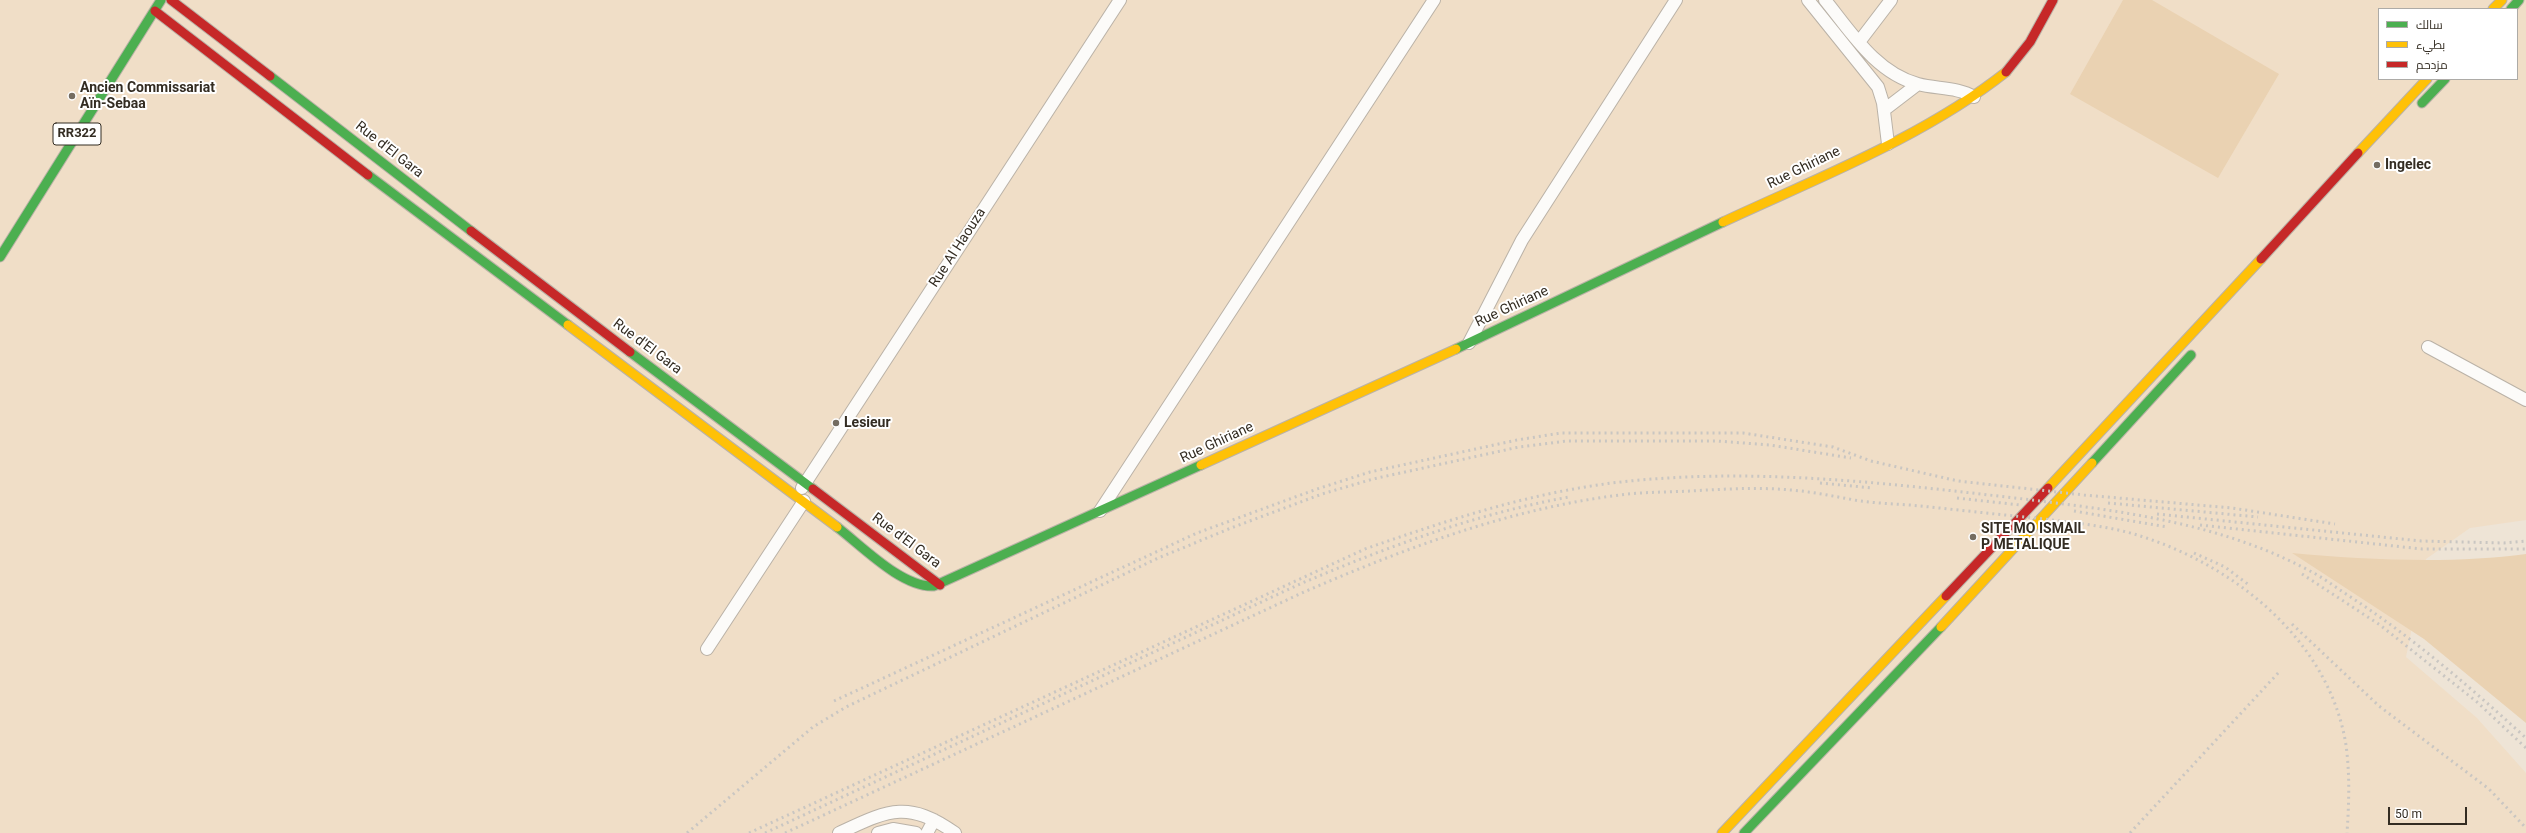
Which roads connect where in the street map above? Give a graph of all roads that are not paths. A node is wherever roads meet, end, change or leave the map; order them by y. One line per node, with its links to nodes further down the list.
1 (161, 0): 14 (street, RR322)
2 (171, 0): 23 (street, Rue d'El Gara)
3 (1120, 0): 30 (street, Rue Al Haouza)
4 (1434, 0): 32 (street)
5 (1676, 0): 26 (street)
6 (1808, 0): 21 (street)
7 (1825, 0): 15 (street)
8 (1891, 0): 15 (street)
9 (2053, 0): 19 (street, Rue Ghiriane)
10 (2502, 0): 12 (street)
11 (2519, 0): 13 (street)
12 (2494, 8)
13 (2511, 8)
14 (155, 11): 24 (street, Rue d'El Gara); 25 (street, RR322)
15 (1858, 42): 18 (street)
16 (2426, 80): 41 (street)
17 (2444, 80): 20 (street)
18 (1918, 84): 19 (street); 21 (street)
19 (1974, 97): 22 (street, Rue Ghiriane)
20 (2418, 108)
21 (1884, 110): 22 (street)
22 (1888, 144): 26 (street, Rue Ghiriane)
23 (370, 153): 24 (street); 30 (street, Rue d'El Gara)
24 (360, 169): 31 (street, Rue d'El Gara)
25 (0, 257)
26 (1469, 343): 32 (street, Rue Ghiriane)
27 (2428, 346): 29 (street)
28 (2197, 348): 42 (street)
29 (2526, 400)
30 (805, 483): 31 (street, Rue Al Haouza); 33 (street, Rue d'El Gara)
31 (800, 499): 33 (street, Rue d'El Gara); 34 (street, Rue Al Haouza)
32 (1100, 512): 33 (street, Rue Ghiriane)
33 (940, 585)
34 (707, 649)
35 (934, 820): 36 (street); 39 (street); 40 (street)
36 (838, 833)
37 (878, 833): 38 (street)
38 (916, 833)
39 (927, 833)
40 (955, 833)
41 (1722, 833)
42 (1744, 833)

